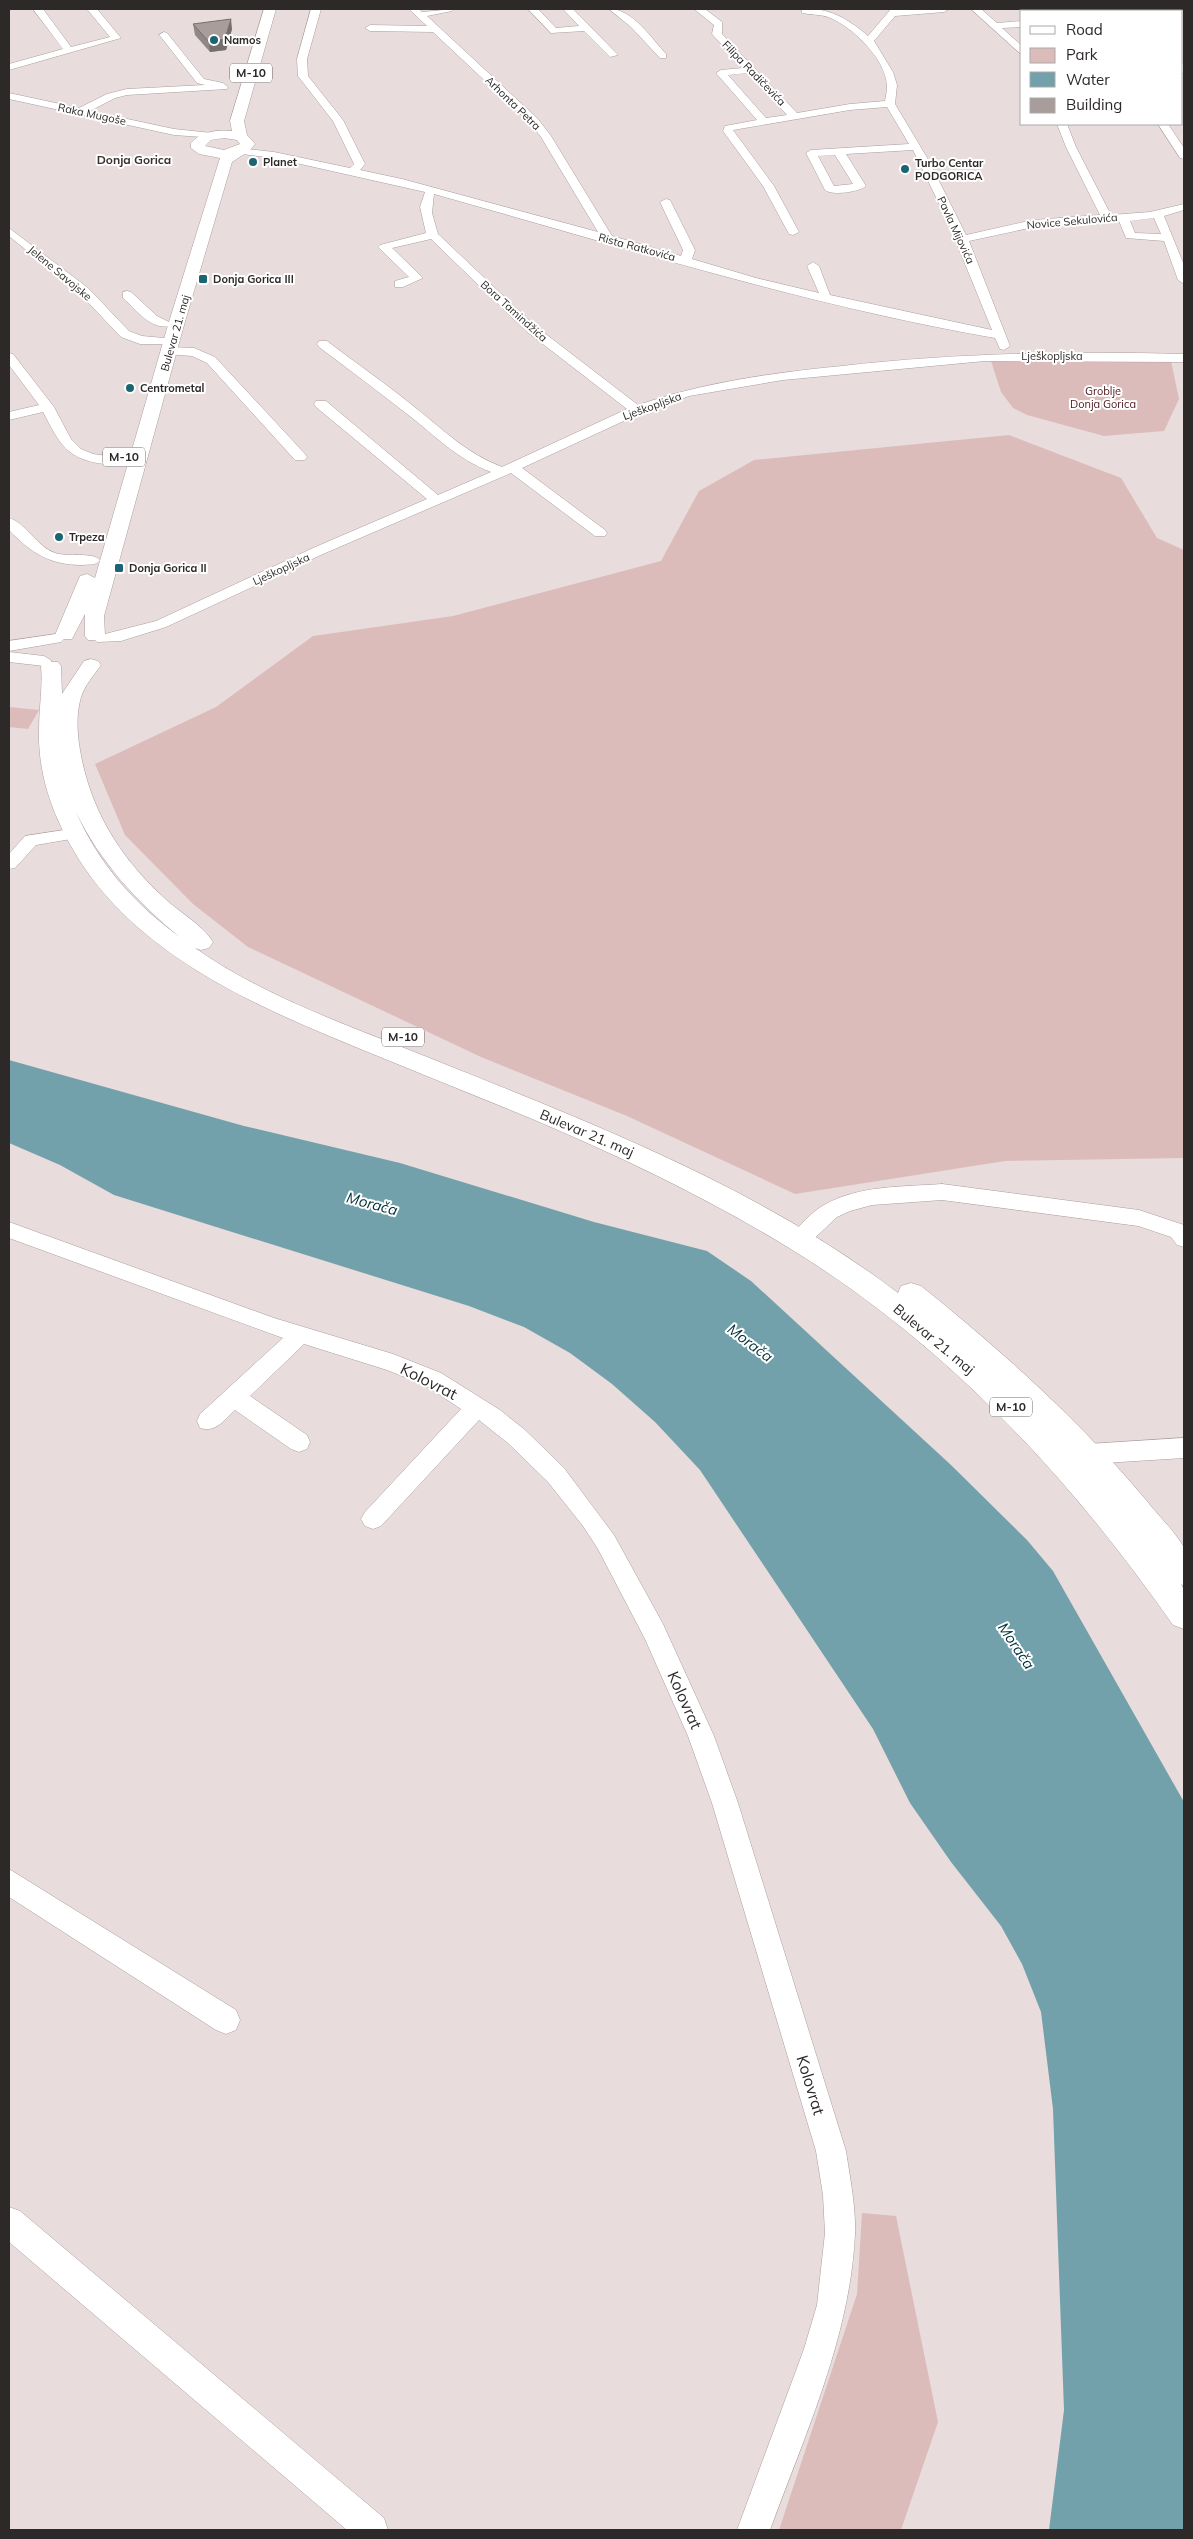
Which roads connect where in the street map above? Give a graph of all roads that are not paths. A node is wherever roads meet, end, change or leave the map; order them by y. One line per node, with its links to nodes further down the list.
1 (38, 9): 23 (street)
2 (92, 9): 23 (street)
3 (259, 9): 29 (main road, M-10)
4 (270, 9): 41 (main road, M-10)
5 (316, 9): 46 (street)
6 (449, 9): 15 (street)
7 (533, 9): 19 (street)
8 (568, 9): 19 (street)
9 (614, 9): 26 (street)
10 (699, 9): 28 (street, Filipa Radičevića)
11 (944, 9): 14 (street)
12 (976, 9): 17 (street)
13 (804, 11): 22 (street)
14 (895, 11): 22 (street)
15 (417, 12): 20 (street, Arhonta Petra)
16 (1020, 24): 17 (street)
17 (996, 26): 24 (street)
18 (370, 28): 20 (street)
19 (587, 28): 25 (street)
20 (435, 29): 56 (street, Arhonta Petra)
21 (164, 36): 29 (street)
22 (868, 40): 33 (street)
23 (68, 50): 27 (street)
24 (1020, 50)
25 (613, 55)
26 (663, 56)
27 (9, 66)
28 (750, 70): 30 (street, Filipa Radičevića); 32 (street)
29 (230, 87): 34 (street); 40 (main road, M-10)
30 (774, 94): 32 (street); 35 (street, Filipa Radičevića)
31 (9, 96): 34 (street, Raka Mugoše)
32 (744, 97): 36 (street)
33 (890, 104): 35 (street); 42 (street, Pavla Mijovića)
34 (81, 111): 39 (street, Raka Mugoše)
35 (796, 118): 36 (street)
36 (764, 122): 54 (street)
37 (1062, 125): 52 (street)
38 (1164, 125): 45 (street)
39 (174, 132): 40 (street, Raka Mugoše); 43 (street, Raka Mugoše)
40 (215, 135): 41 (main road); 43 (main road)
41 (241, 146): 43 (main road); 46 (street, Rista Ratkovića); 68 (main road, Bulevar 21. maj / M-10)
42 (915, 147): 44 (street); 58 (street, Pavla Mijovića)
43 (203, 149): 65 (main road, Bulevar 21. maj / M-10)
44 (838, 152): 44 (street)
45 (1184, 156)
46 (352, 171): 47 (street, Rista Ratkovića)
47 (431, 191): 55 (street); 56 (street, Rista Ratkovića)
48 (666, 202): 59 (street)
49 (1184, 207): 50 (street, Novice Sekulovića)
50 (1157, 213): 51 (street, Novice Sekulovića); 57 (street)
51 (1124, 217): 52 (street, Novice Sekulovića); 57 (street)
52 (1107, 218): 58 (street, Novice Sekulovića)
53 (9, 231): 68 (street, Jelene Savojske)
54 (793, 232)
55 (433, 235): 62 (street); 74 (street, Bora Tamindžića)
56 (607, 238): 59 (street, Rista Ratkovića)
57 (1169, 238): 61 (street)
58 (960, 239): 66 (street, Pavla Mijovića)
59 (686, 260): 64 (street, Rista Ratkovića)
60 (813, 266): 64 (street)
61 (1184, 280)
62 (399, 284)
63 (128, 295): 65 (street)
64 (824, 297): 66 (street, Rista Ratkovića)
65 (165, 323): 68 (main road, Bulevar 21. maj / M-10)
66 (1000, 335): 69 (street, Pavla Mijovića)
67 (323, 344): 78 (street)
68 (165, 346): 76 (street, Jelene Savojske); 77 (main road, Bulevar 21. maj / M-10); 85 (main road, Bulevar 21. maj / M-10)
69 (1008, 356): 71 (street, Lješkopljska); 74 (street, Lješkopljska)
70 (9, 357): 73 (street)
71 (1184, 358)
72 (320, 404): 79 (street)
73 (47, 407): 75 (street); 77 (street)
74 (636, 410): 78 (street, Lješkopljska)
75 (9, 416)
76 (300, 457)
77 (123, 462): 82 (main road, Bulevar 21. maj / M-10)
78 (508, 470): 79 (street, Lješkopljska); 81 (street)
79 (438, 501): 85 (street, Lješkopljska)
80 (9, 522): 82 (street)
81 (600, 534)
82 (93, 560): 83 (main road, Bulevar 21. maj / M-10)
83 (60, 637): 84 (street); 85 (main road); 87 (main road, Bulevar 21. maj / M-10)
84 (9, 646)
85 (98, 649): 87 (main road); 91 (main road, Bulevar 21. maj / M-10)
86 (9, 657): 87 (street)
87 (47, 663): 88 (main road, Bulevar 21. maj / M-10)
88 (77, 833): 89 (street); 91 (main road, Bulevar 21. maj / M-10)
89 (9, 864)
90 (9, 1230): 93 (street, Kolovrat)
91 (804, 1235): 92 (street); 99 (main road, Bulevar 21. maj / M-10); 103 (main road, Bulevar 21. maj / M-10)
92 (1184, 1239)
93 (301, 1334): 94 (street); 95 (street, Kolovrat)
94 (234, 1397): 96 (street); 97 (street)
95 (477, 1407): 100 (street); 108 (street, Kolovrat)
96 (208, 1421)
97 (298, 1442)
98 (1184, 1448): 99 (street)
99 (1095, 1454): 101 (street); 102 (main road, Bulevar 21. maj / M-10)
100 (373, 1518)
101 (1184, 1551)
102 (1184, 1572)
103 (1184, 1614)
104 (9, 1882): 105 (street)
105 (226, 2020)
106 (9, 2222): 107 (street)
107 (372, 2530)
108 (754, 2530)

